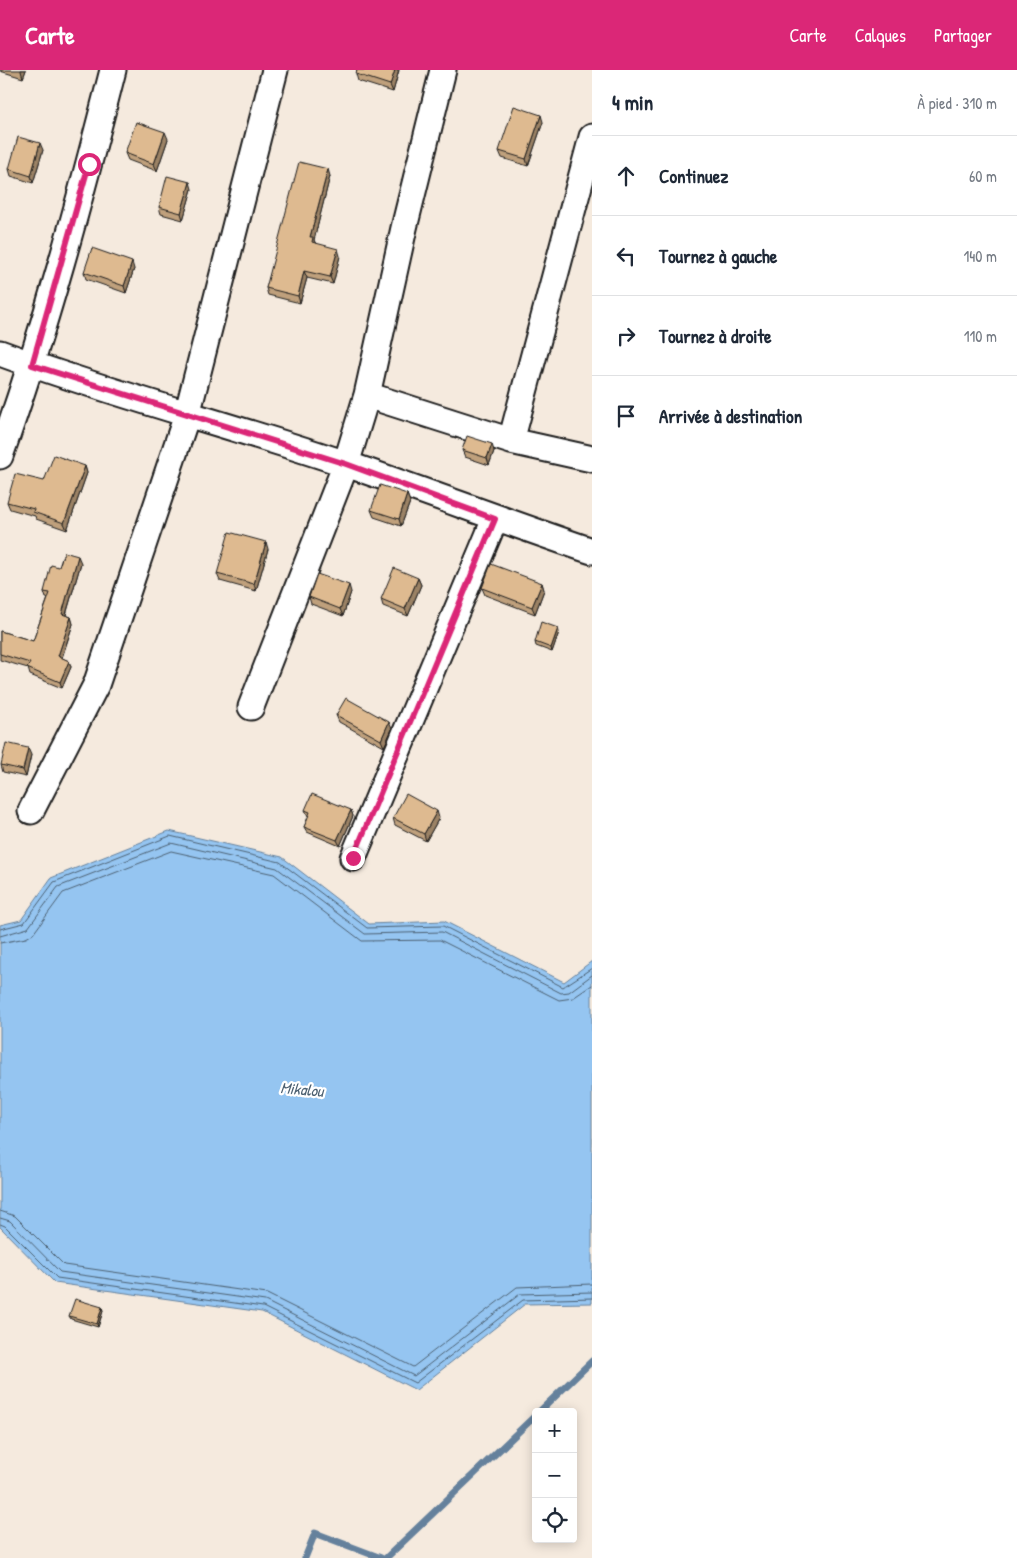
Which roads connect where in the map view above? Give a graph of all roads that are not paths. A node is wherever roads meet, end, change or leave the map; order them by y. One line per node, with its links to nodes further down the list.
1 (113, 70): 6 (street)
2 (275, 70): 8 (street)
3 (443, 70): 7 (street)
4 (592, 137): 9 (street)
5 (0, 353): 6 (street)
6 (32, 365): 8 (street); 10 (street)
7 (367, 395): 9 (street); 12 (street)
8 (187, 415): 12 (street); 16 (street)
9 (511, 442): 11 (street)
10 (0, 456)
11 (592, 459)
12 (346, 464): 13 (street); 15 (street)
13 (495, 519): 14 (street); 17 (street)
14 (592, 551)
15 (251, 708)
16 (31, 811)
17 (353, 858)

